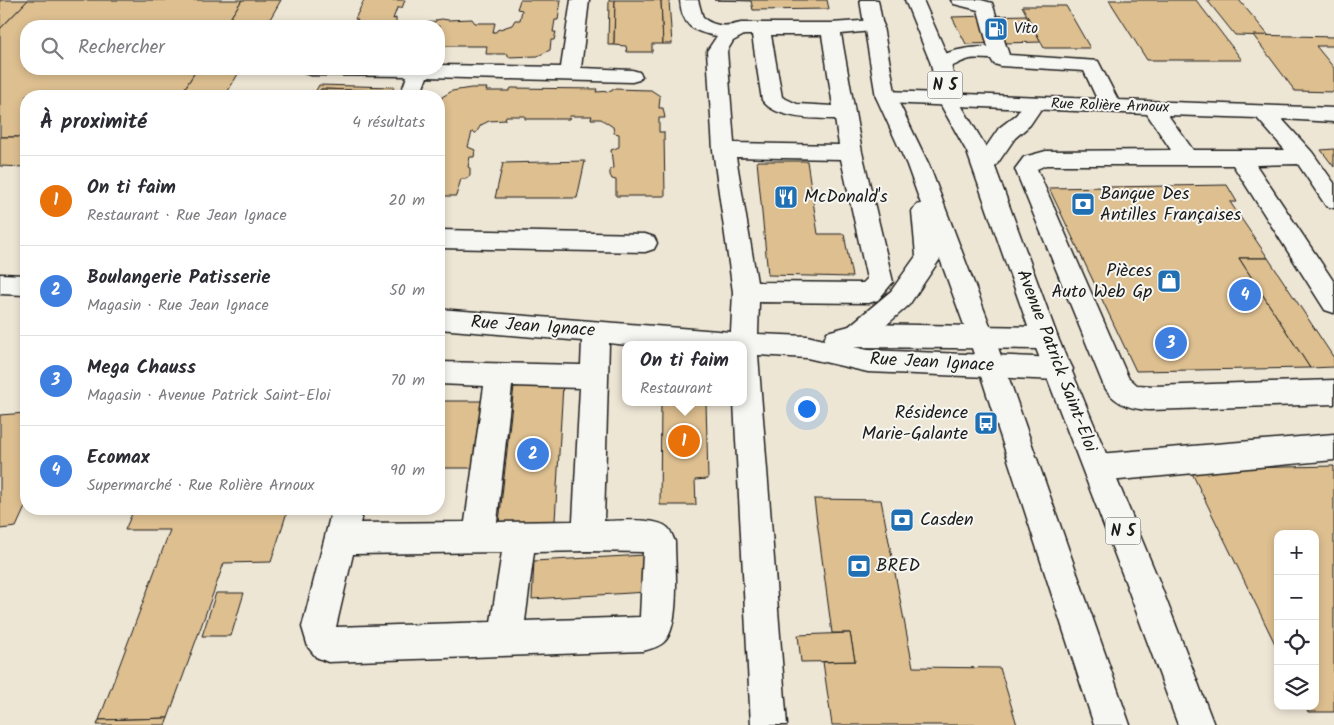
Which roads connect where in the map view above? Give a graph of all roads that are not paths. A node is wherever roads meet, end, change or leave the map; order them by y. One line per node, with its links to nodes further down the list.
1 (580, 0): 13 (main road)
2 (689, 0): 9 (main road)
3 (868, 0): 6 (main road)
4 (914, 0): 11 (main road, Avenue Patrick Saint-Eloi / N 5)
5 (960, 0): 10 (main road)
6 (875, 26): 8 (main road); 17 (main road)
7 (761, 29): 8 (main road); 9 (main road); 23 (main road)
8 (831, 29): 23 (main road)
9 (730, 33): 25 (main road)
10 (999, 54): 11 (main road); 20 (main road)
11 (941, 64): 18 (main road, Avenue Patrick Saint-Eloi / N 5)
12 (445, 70): 13 (main road)
13 (570, 73): 15 (main road)
14 (418, 75): 16 (main road)
15 (632, 76)
16 (412, 90)
17 (886, 97): 18 (main road, Rue Rolière Arnoux); 30 (main road)
18 (948, 100): 19 (main road, Rue Rolière Arnoux); 31 (main road, Avenue Patrick Saint-Eloi / N 5)
19 (1035, 103): 20 (main road, Rue Rolière Arnoux); 31 (main road)
20 (1111, 106): 21 (main road, Rue Rolière Arnoux)
21 (1153, 108): 22 (main road, Rue Rolière Arnoux); 27 (main road)
22 (1263, 112): 24 (main road, Rue Rolière Arnoux); 29 (main road)
23 (844, 113): 26 (main road)
24 (1334, 115)
25 (724, 150): 26 (main road); 37 (main road)
26 (851, 152): 37 (main road)
27 (1187, 158): 28 (main road); 54 (main road)
28 (1240, 158): 29 (main road); 38 (main road)
29 (1304, 158): 32 (main road)
30 (918, 165): 41 (main road); 42 (main road)
31 (983, 167): 43 (main road, Avenue Patrick Saint-Eloi / N 5)
32 (1334, 200)
33 (445, 239): 34 (main road)
34 (644, 243)
35 (0, 284): 36 (main road)
36 (20, 285)
37 (746, 292): 45 (main road)
38 (1334, 303)
39 (445, 319): 40 (main road, Rue Jean Ignace)
40 (596, 331): 44 (main road, Rue Jean Ignace); 52 (main road)
41 (857, 335): 42 (main road, Rue Jean Ignace); 47 (main road, Rue Jean Ignace)
42 (981, 336): 43 (main road, Rue Jean Ignace); 48 (main road)
43 (1045, 338): 49 (main road, Avenue Patrick Saint-Eloi / N 5)
44 (710, 341)
45 (744, 341)
46 (747, 344): 47 (main road, Rue Jean Ignace)
47 (807, 347): 48 (main road, Rue Jean Ignace)
48 (991, 367): 49 (main road, Rue Jean Ignace); 63 (main road)
49 (1059, 369): 56 (main road, Avenue Patrick Saint-Eloi / N 5)
50 (445, 373): 51 (main road)
51 (500, 374): 52 (main road); 60 (main road)
52 (594, 377): 58 (main road)
53 (747, 390): 62 (main road)
54 (1334, 392)
55 (1334, 447): 56 (main road)
56 (1098, 468): 64 (main road, Avenue Patrick Saint-Eloi / N 5)
57 (344, 524): 60 (main road); 61 (main road)
58 (588, 536): 59 (main road); 61 (main road)
59 (520, 537): 60 (main road); 61 (main road)
60 (479, 538)
61 (506, 638)
62 (769, 725)
63 (1112, 725)
64 (1196, 725)

